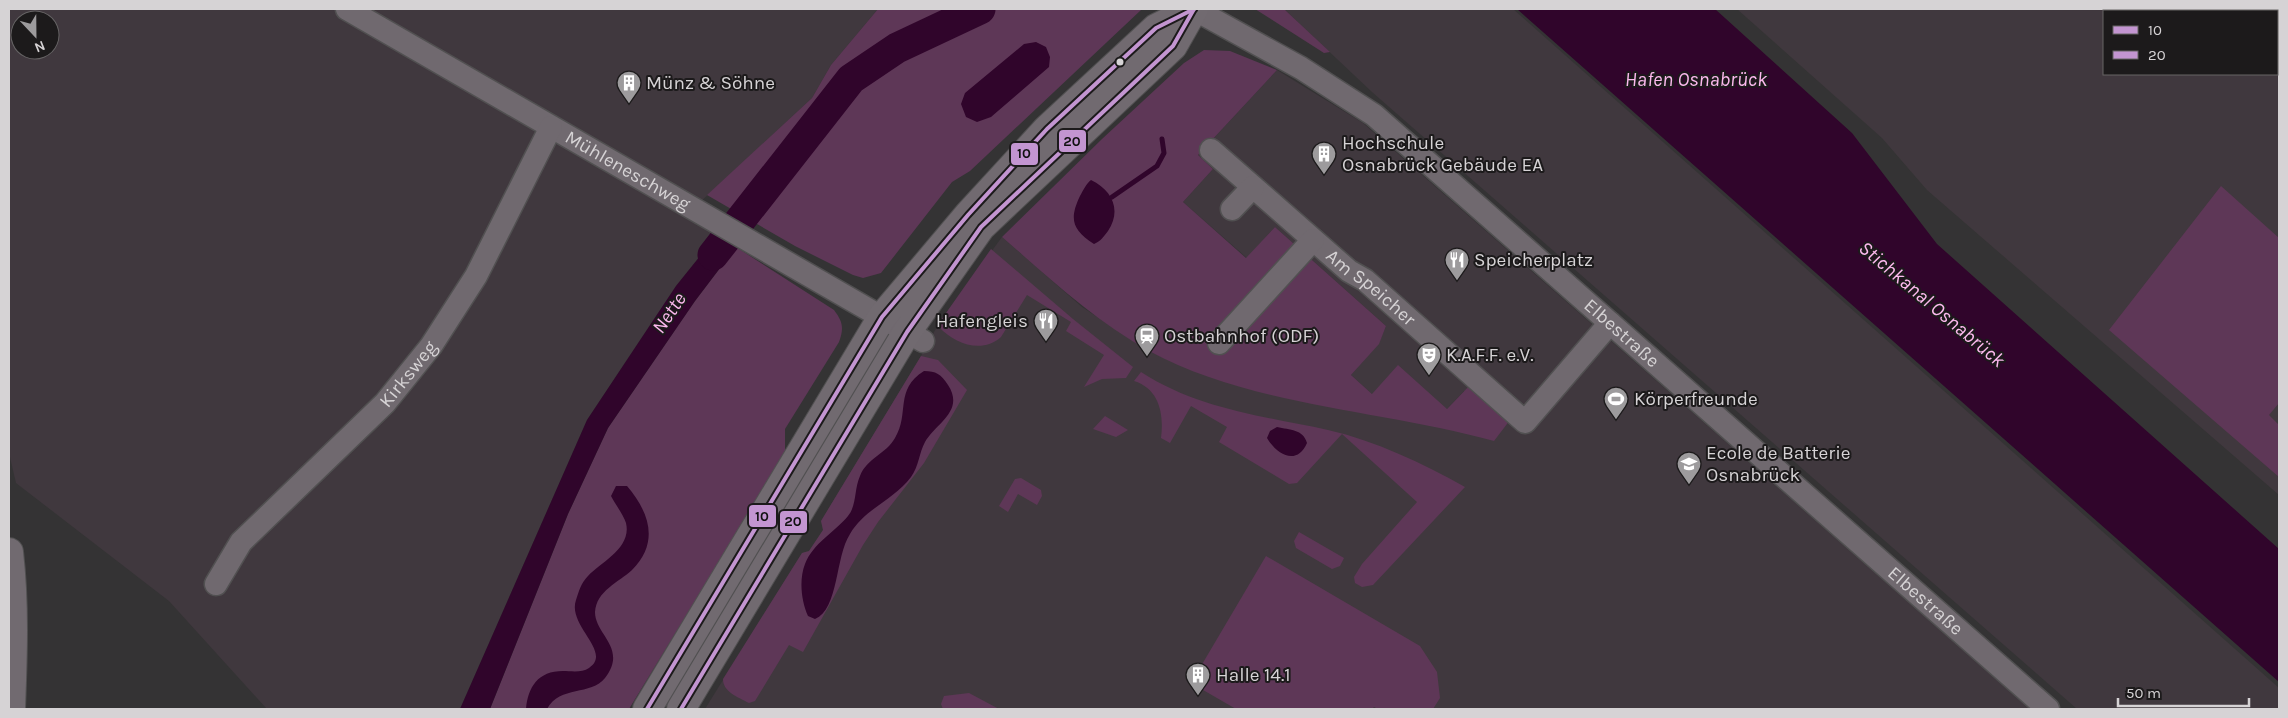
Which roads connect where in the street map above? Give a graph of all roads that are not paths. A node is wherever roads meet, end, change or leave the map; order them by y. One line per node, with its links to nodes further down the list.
1 (348, 9): 3 (street, Mühleneschweg)
2 (1194, 9): 9 (street, Elbestraße)
3 (551, 127): 8 (street, Mühleneschweg); 13 (street, Kirksweg)
4 (1211, 150): 5 (street, Am Speicher)
5 (1253, 188): 6 (street); 7 (street, Am Speicher)
6 (1232, 209)
7 (1313, 240): 9 (street, Am Speicher); 11 (street)
8 (882, 317): 10 (street, Mühleneschweg); 10 (main road); 15 (main road)
9 (1610, 323): 17 (street, Elbestraße)
10 (915, 336): 16 (main road)
11 (1219, 343)
12 (9, 552): 14 (main road)
13 (216, 584)
14 (12, 709)
15 (647, 709)
16 (681, 709)
17 (2048, 709)

